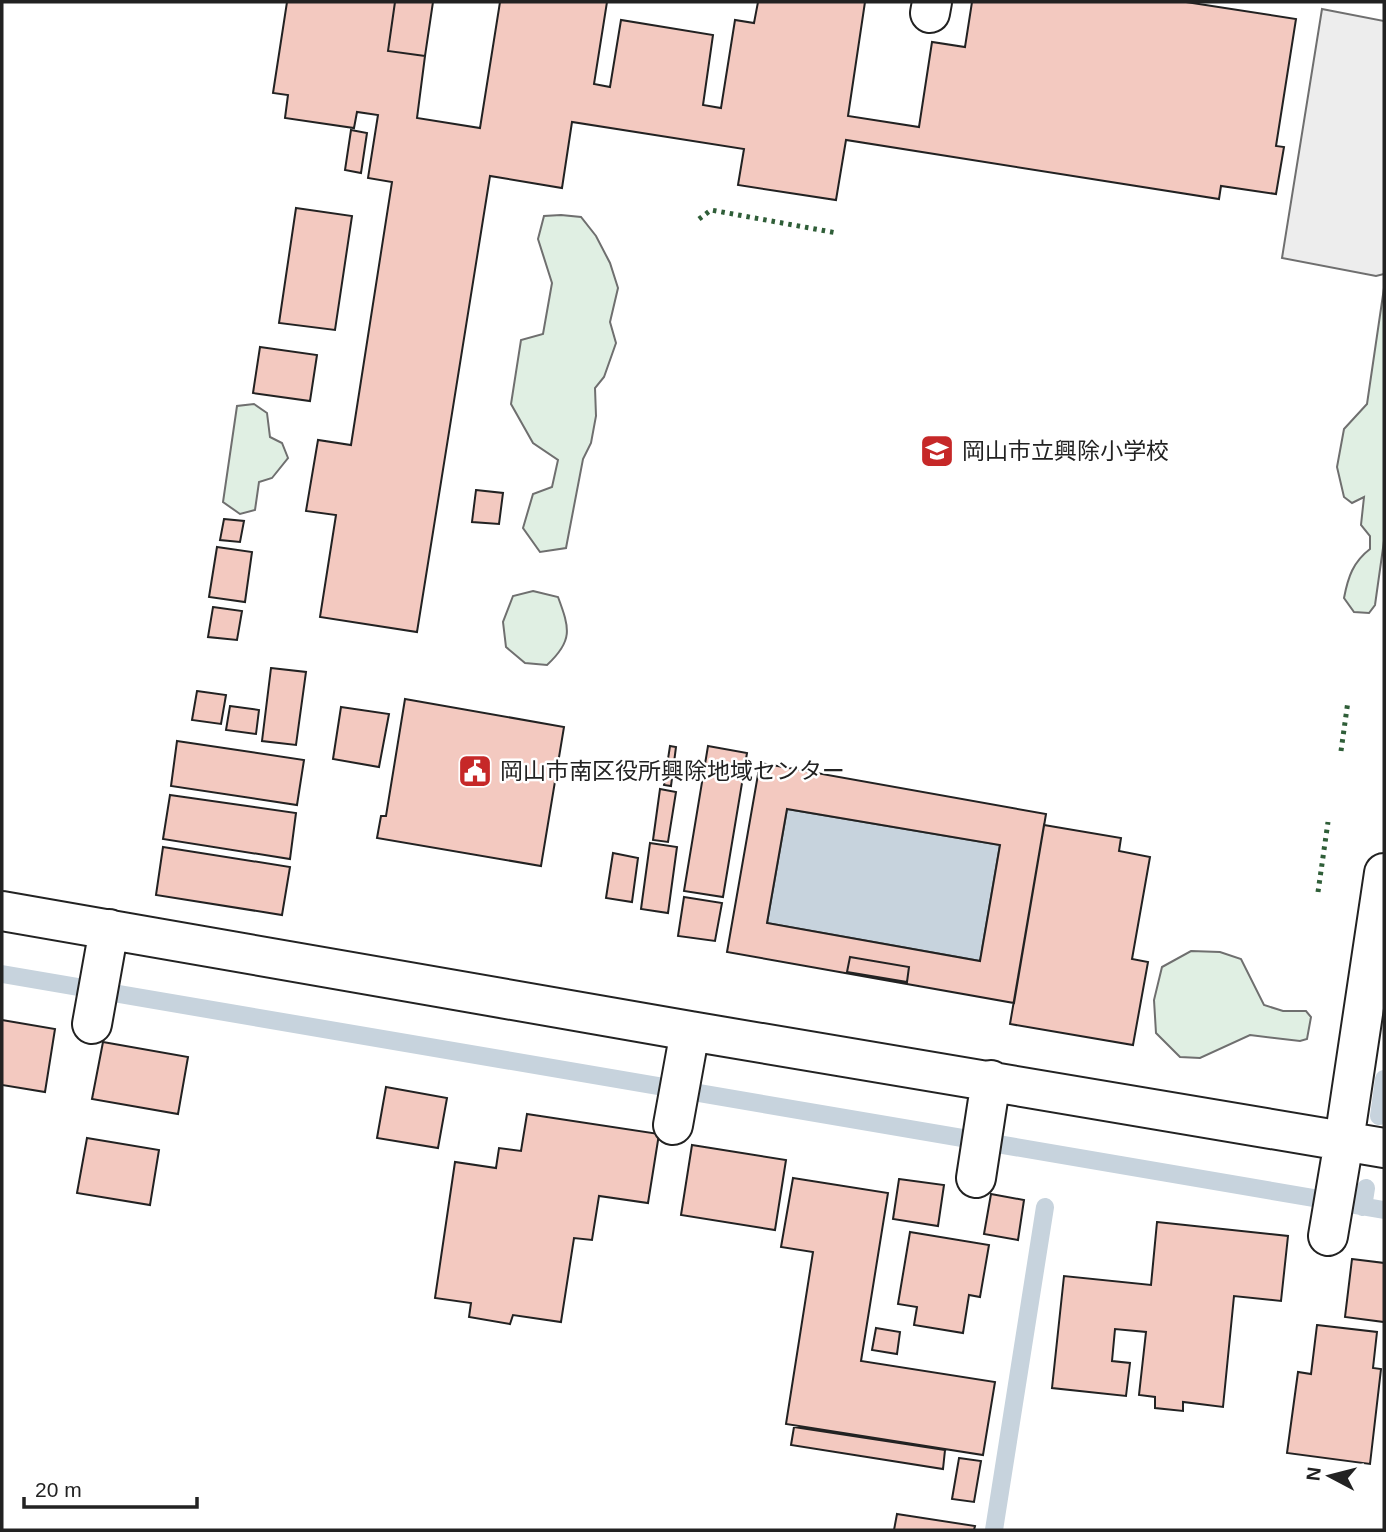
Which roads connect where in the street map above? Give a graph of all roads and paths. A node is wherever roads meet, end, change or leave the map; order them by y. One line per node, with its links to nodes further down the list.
1 (1384, 873): 9 (street)
2 (2, 911): 3 (street)
3 (109, 929): 4 (street); 5 (street)
4 (93, 1018)
5 (690, 1031): 6 (street); 7 (street)
6 (991, 1080): 9 (street); 10 (street)
7 (674, 1118)
8 (1384, 1148): 9 (street)
9 (1341, 1160): 11 (street)
10 (977, 1172)
11 (1329, 1231)

